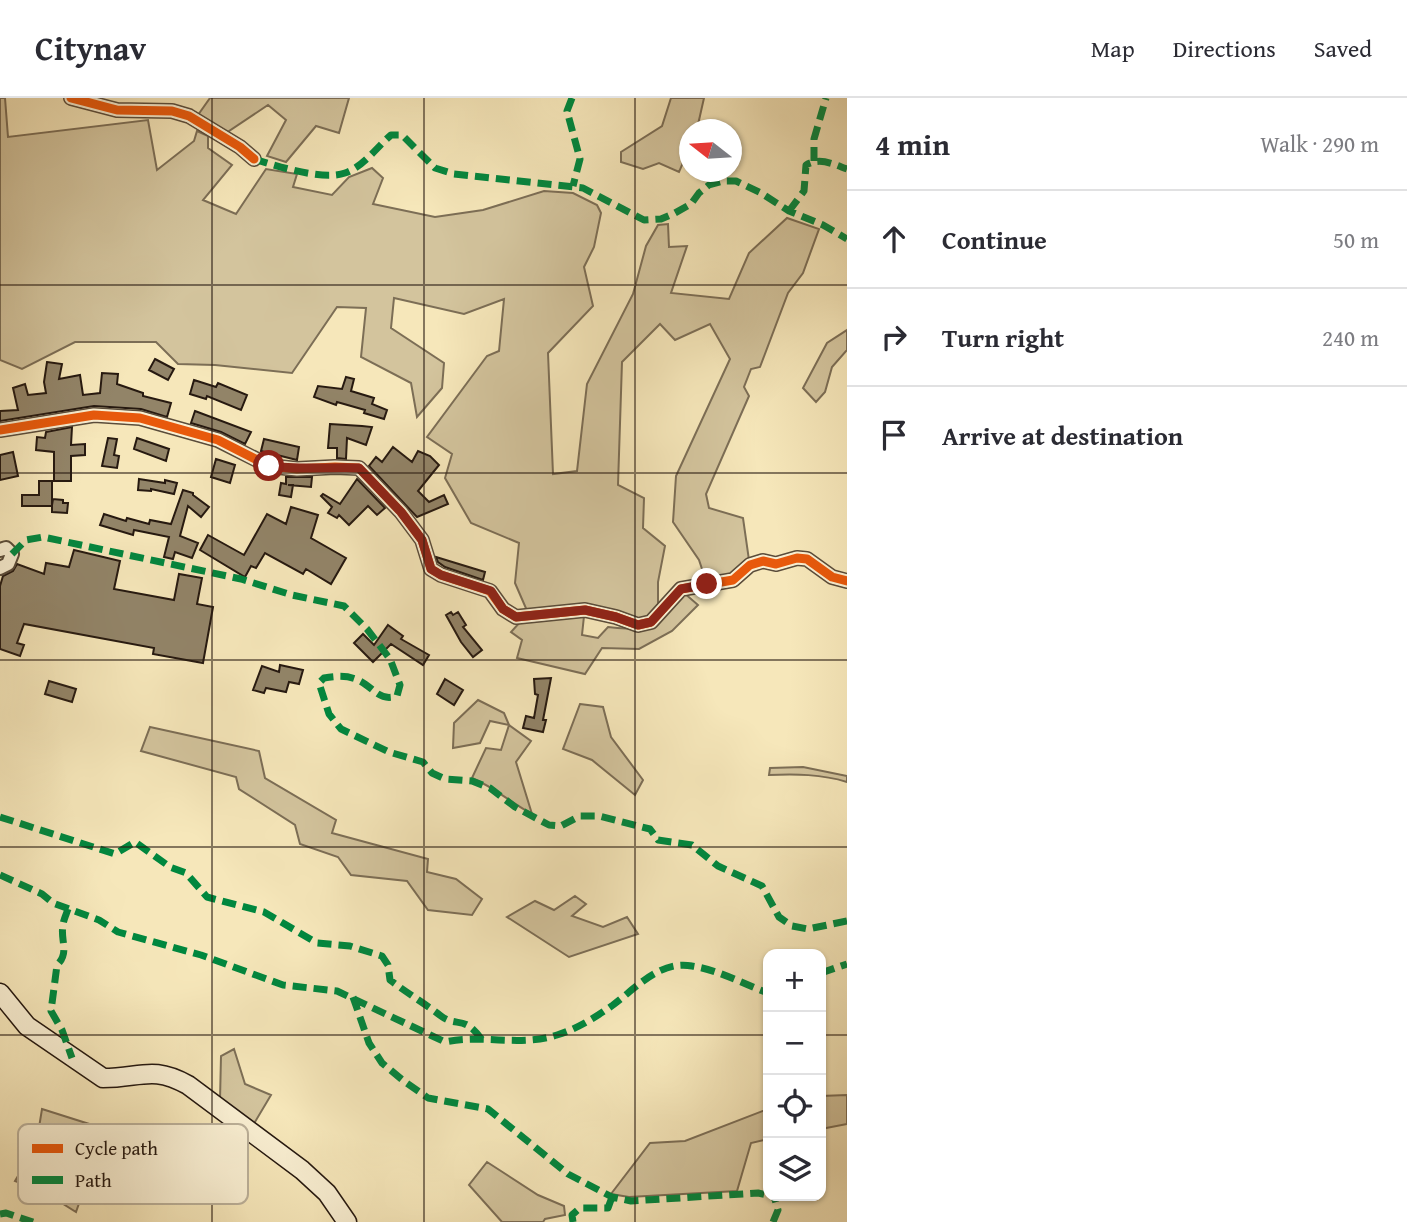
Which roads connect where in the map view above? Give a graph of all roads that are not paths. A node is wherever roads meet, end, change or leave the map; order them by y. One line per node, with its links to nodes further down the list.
1 (71, 98): 2 (street)
2 (94, 101): 3 (street)
3 (254, 159)
4 (0, 430): 7 (street)
5 (0, 550): 6 (street)
6 (0, 568)
7 (847, 581)
8 (0, 993): 9 (main road)
9 (6, 1004): 10 (main road)
10 (240, 1124)
11 (248, 1130): 12 (main road)
12 (347, 1222)

